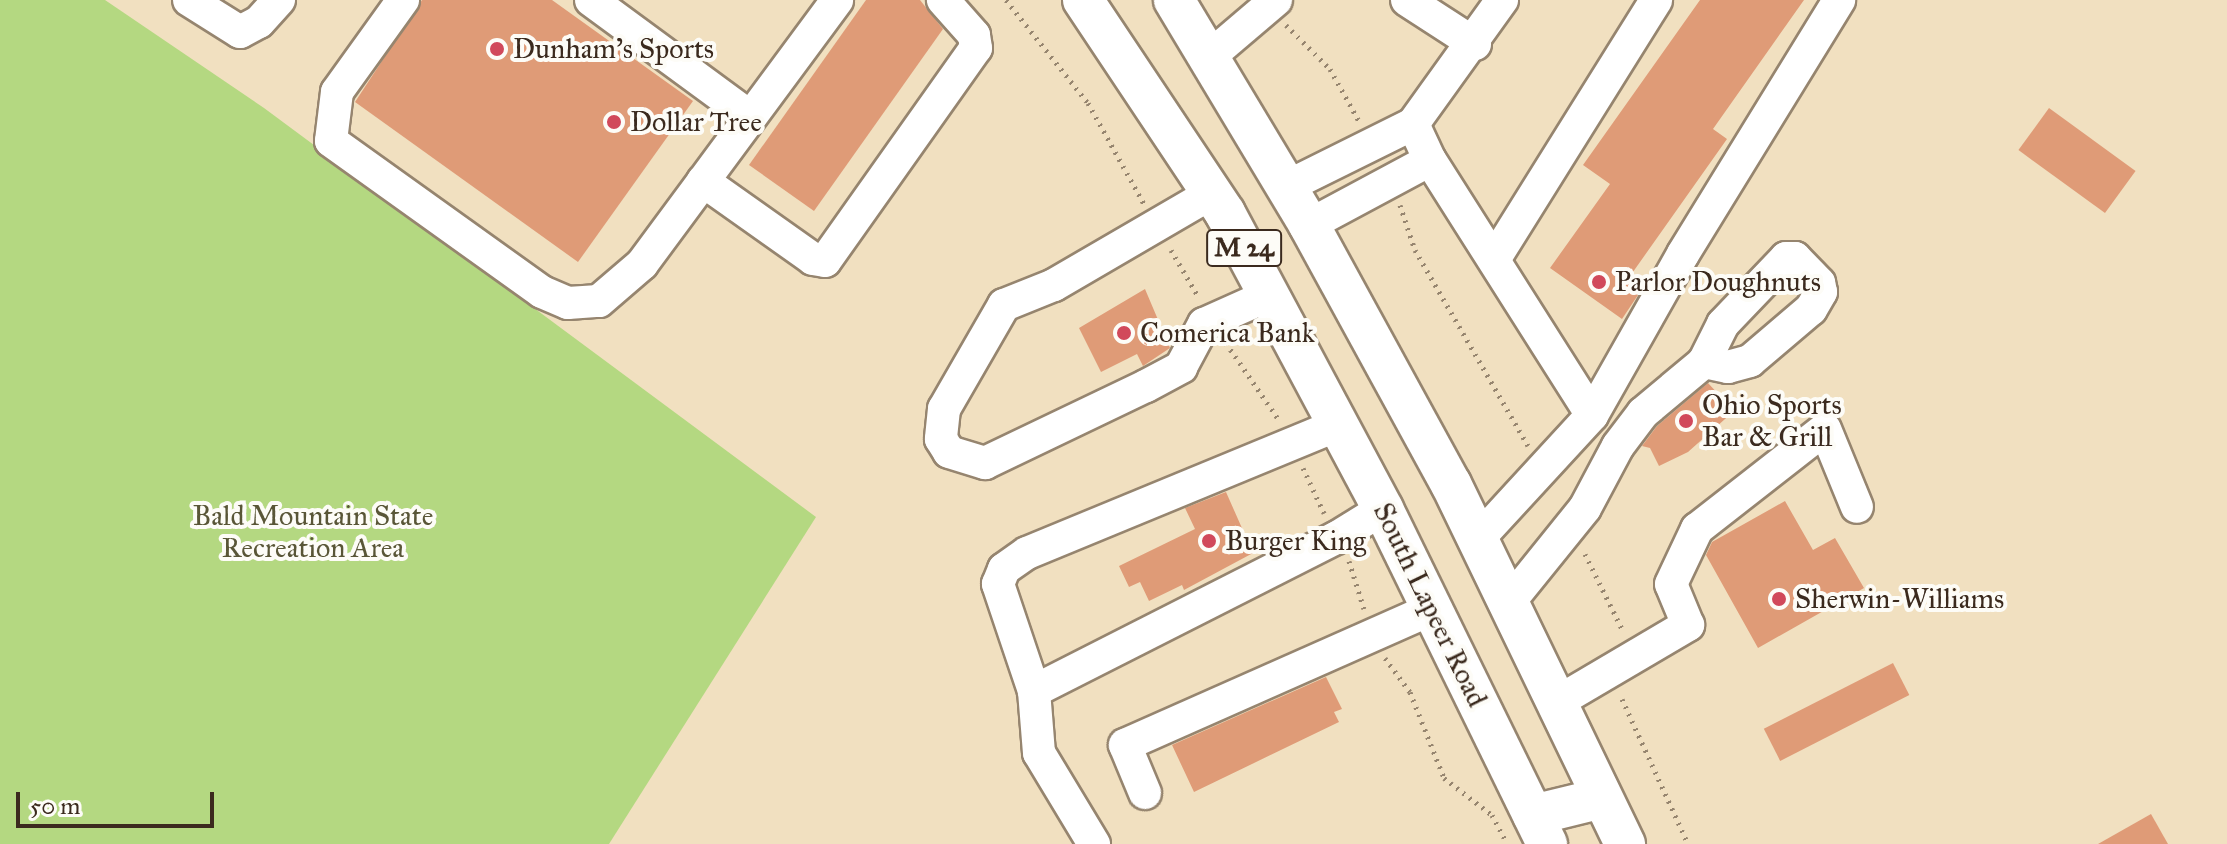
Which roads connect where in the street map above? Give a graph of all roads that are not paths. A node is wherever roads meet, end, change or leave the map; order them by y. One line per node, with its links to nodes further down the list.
1 (189, 0): 2 (lane)
2 (279, 0)
3 (403, 0): 19 (lane)
4 (591, 0): 16 (lane)
5 (837, 0): 16 (lane)
6 (943, 0): 19 (lane)
7 (1083, 0): 21 (main road, South Lapeer Road / M 24)
8 (1174, 0): 15 (main road, M 24)
9 (1407, 0): 14 (lane)
10 (1502, 0): 14 (lane)
11 (1656, 0): 23 (lane)
12 (1839, 0): 26 (lane)
13 (1270, 5): 15 (lane)
14 (1475, 44): 17 (lane)
15 (1209, 57): 20 (main road, M 24)
16 (750, 117): 19 (lane)
17 (1413, 124): 18 (lane); 20 (lane)
18 (1430, 160): 22 (lane); 23 (lane)
19 (703, 181)
20 (1286, 187): 22 (main road, M 24)
21 (1212, 193): 24 (main road, South Lapeer Road / M 24); 24 (lane)
22 (1309, 225): 30 (main road, M 24)
23 (1495, 258): 26 (lane)
24 (1269, 295): 27 (main road, South Lapeer Road / M 24)
25 (1704, 362): 31 (lane)
26 (1592, 415): 30 (lane)
27 (1338, 425): 29 (main road, South Lapeer Road / M 24); 33 (lane)
28 (1857, 507): 34 (lane)
29 (1383, 509): 32 (main road, South Lapeer Road / M 24); 33 (lane)
30 (1479, 538): 31 (main road, M 24)
31 (1510, 601): 34 (main road, M 24)
32 (1432, 609): 35 (lane); 37 (main road, South Lapeer Road / M 24)
33 (1034, 691): 38 (lane)
34 (1559, 701): 36 (main road, M 24)
35 (1145, 793)
36 (1602, 798): 37 (main road); 39 (main road, M 24)
37 (1529, 834)
38 (1094, 844)
39 (1625, 844)

